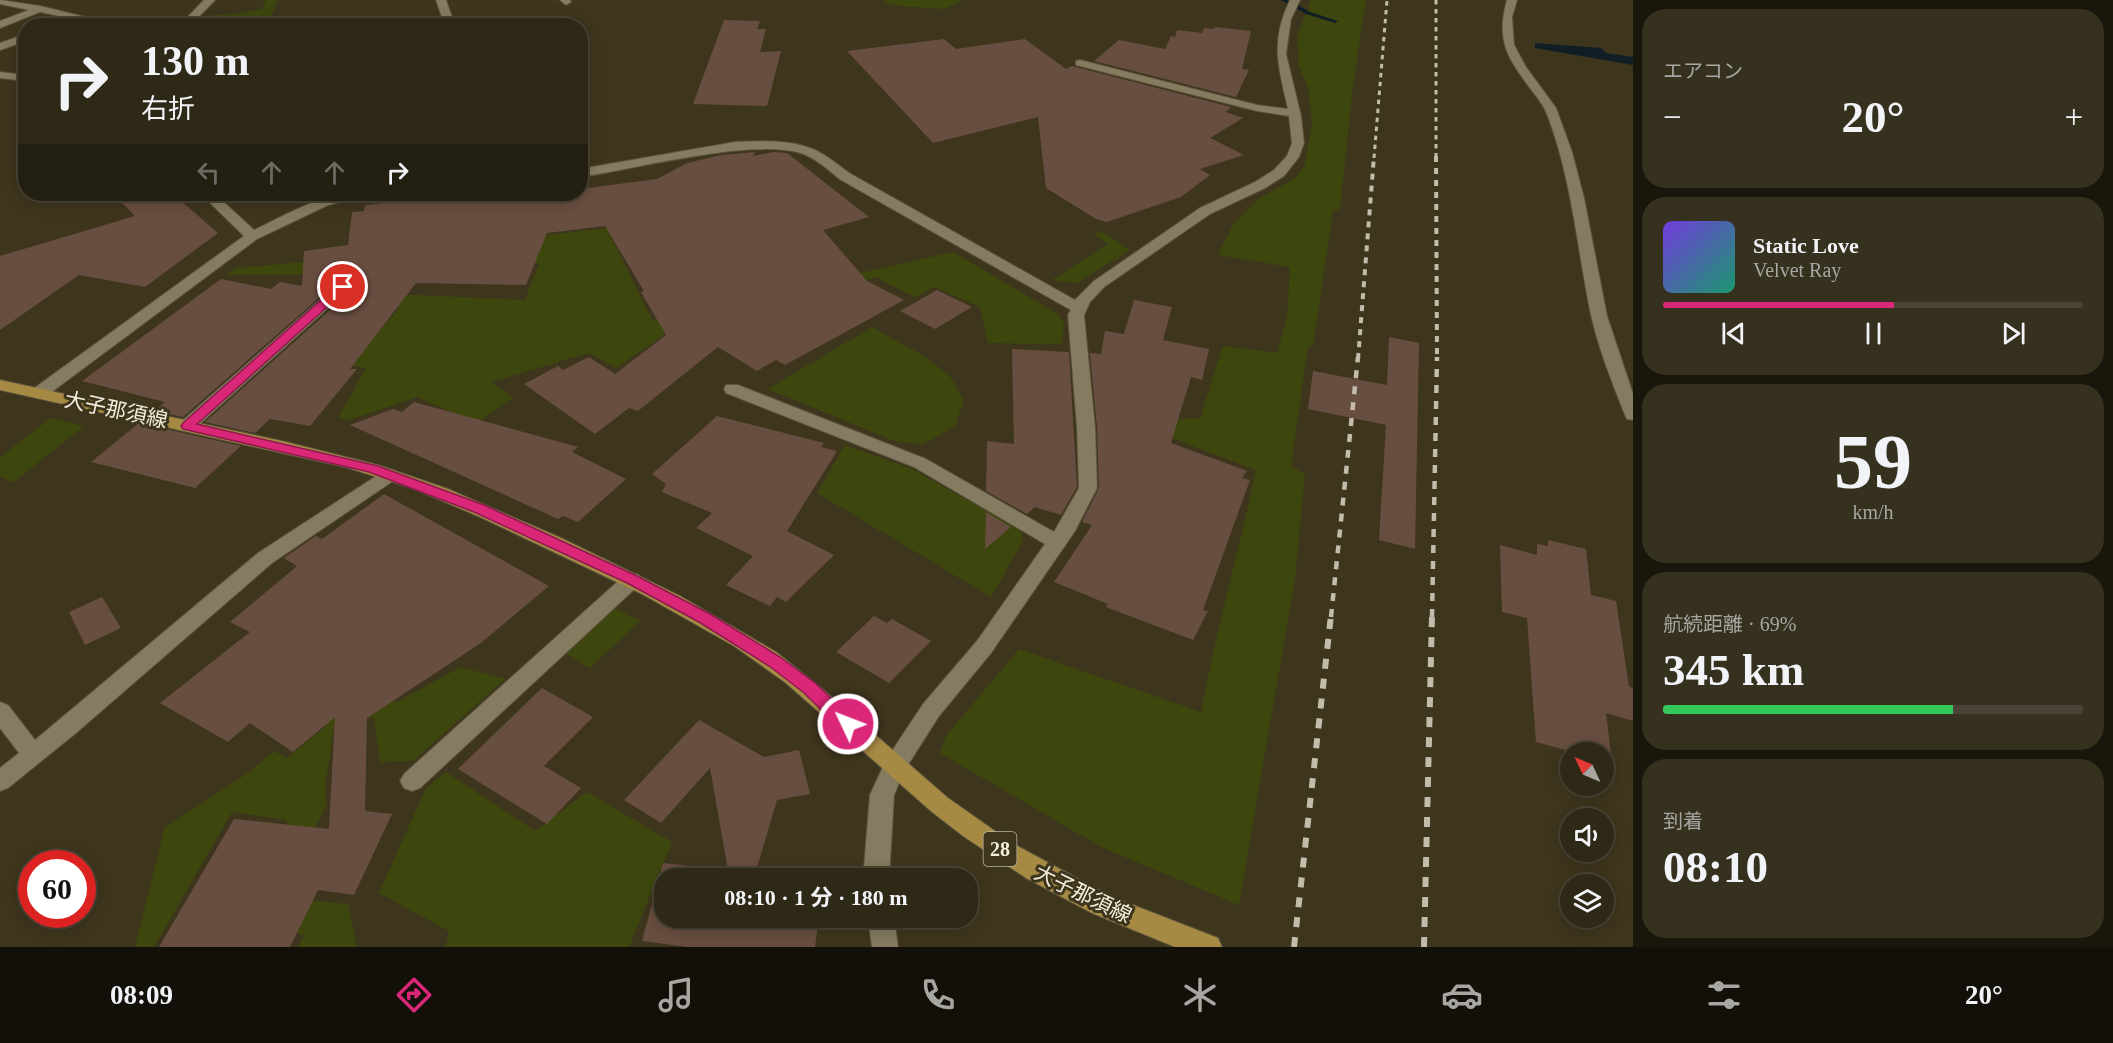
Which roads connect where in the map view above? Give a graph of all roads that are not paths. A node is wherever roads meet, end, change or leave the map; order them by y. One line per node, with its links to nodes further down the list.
1 (210, 0): 9 (street)
2 (441, 0): 10 (street)
3 (1295, 0): 17 (street)
4 (1512, 0): 27 (street)
5 (1, 2): 6 (street)
6 (40, 9): 7 (street); 11 (street)
7 (77, 17): 8 (street)
8 (82, 18)
9 (192, 18)
10 (447, 18)
11 (0, 25)
12 (18, 40): 13 (street)
13 (0, 47)
14 (1080, 63): 17 (street)
15 (0, 75): 16 (street)
16 (18, 77)
17 (1294, 113): 23 (street)
18 (588, 172): 23 (street)
19 (214, 201): 21 (street)
20 (328, 201): 21 (street)
21 (252, 236): 26 (street)
22 (343, 287): 28 (street)
23 (1078, 308): 30 (street)
24 (0, 385): 26 (main road, 大子那須線 / 28)
25 (732, 389): 30 (street)
26 (39, 393): 28 (main road, 大子那須線 / 28)
27 (1633, 415)
28 (187, 426): 29 (main road, 大子那須線 / 28)
29 (390, 475): 31 (main road, 大子那須線 / 28); 33 (street)
30 (1056, 543): 34 (street)
31 (632, 580): 34 (main road, 大子那須線 / 28); 36 (street)
32 (0, 711): 33 (street)
33 (33, 755): 35 (street)
34 (894, 767): 37 (street); 40 (main road, 大子那須線 / 28)
35 (0, 781)
36 (412, 781)
37 (877, 868)
38 (882, 928): 39 (street)
39 (885, 947)
40 (1209, 947)

